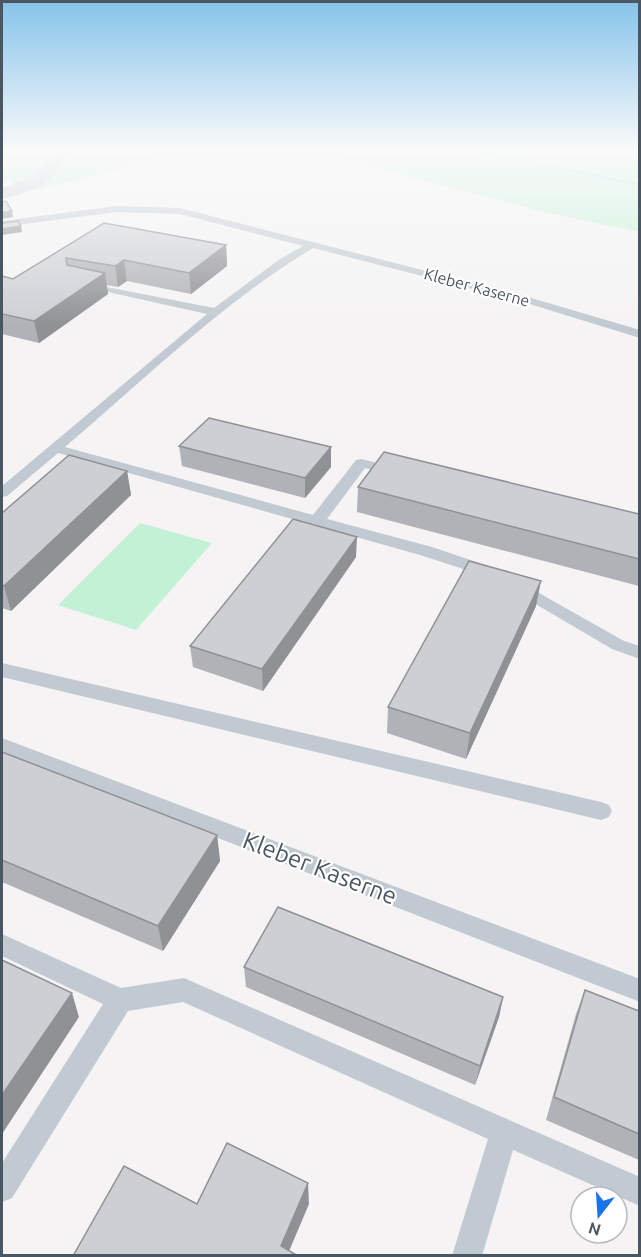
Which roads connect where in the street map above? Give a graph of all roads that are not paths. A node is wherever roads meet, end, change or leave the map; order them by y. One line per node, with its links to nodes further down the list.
1 (38, 209): 6 (lane)
2 (111, 209): 3 (lane)
3 (117, 209): 4 (lane, Kleber Kaserne); 7 (lane)
4 (127, 209)
5 (153, 209): 8 (lane, Kleber Kaserne)
6 (12, 211)
7 (2, 224)
8 (313, 244): 10 (lane); 11 (lane, Kleber Kaserne)
9 (75, 282): 10 (lane)
10 (216, 312): 12 (lane)
11 (639, 334)
12 (54, 448): 14 (lane); 15 (lane)
13 (407, 475): 15 (lane)
14 (2, 493)
15 (317, 521): 16 (lane)
16 (639, 653)
17 (2, 670): 19 (lane)
18 (2, 746): 21 (lane, Kleber Kaserne)
19 (601, 811)
20 (2, 945): 22 (lane)
21 (639, 990)
22 (120, 1000): 23 (lane); 24 (lane)
23 (504, 1132): 25 (lane); 26 (lane)
24 (2, 1188)
25 (639, 1192)
26 (466, 1256)

